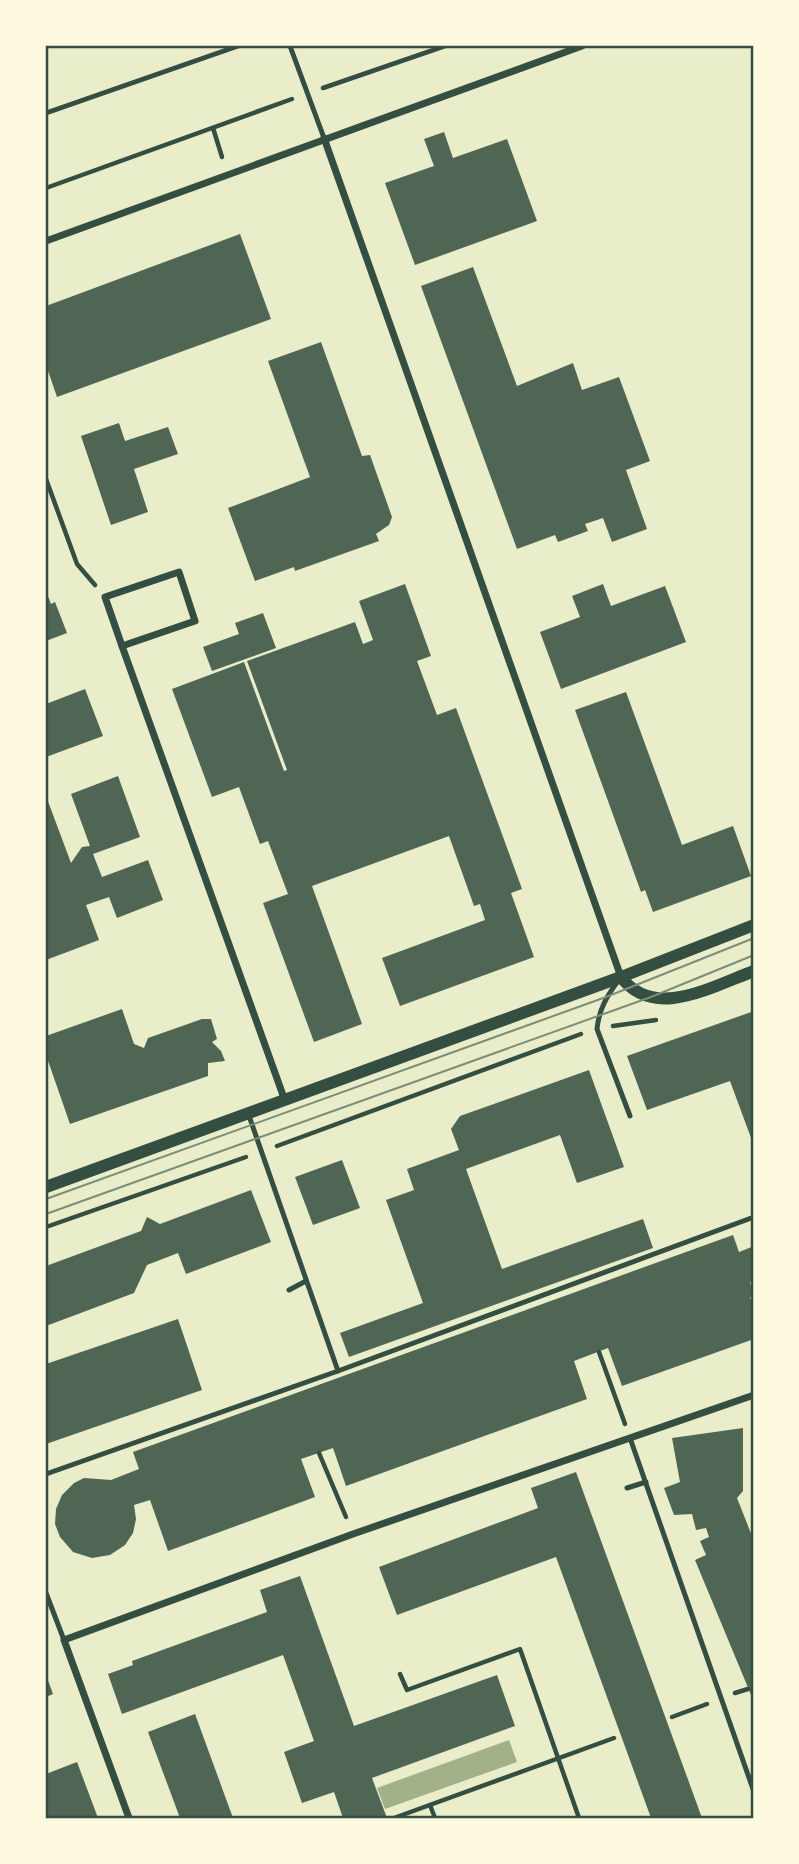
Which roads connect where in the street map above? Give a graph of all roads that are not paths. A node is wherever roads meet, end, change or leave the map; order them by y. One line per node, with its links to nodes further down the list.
1 (238, 46): 4 (lane)
2 (290, 46): 5 (lane)
3 (582, 46): 5 (street)
4 (46, 113)
5 (324, 138): 6 (street); 10 (street)
6 (46, 241)
7 (122, 646): 7 (street); 11 (street)
8 (754, 925): 10 (street)
9 (754, 971): 10 (street)
10 (621, 977): 11 (street); 13 (lane)
11 (284, 1098): 12 (street)
12 (247, 1112): 14 (street); 16 (lane)
13 (630, 1116)
14 (46, 1187)
15 (754, 1217): 18 (lane)
16 (306, 1281): 17 (lane); 18 (lane)
17 (289, 1290)
18 (338, 1371): 21 (lane)
19 (754, 1395): 20 (street)
20 (630, 1437): 22 (lane); 25 (street)
21 (46, 1474)
22 (646, 1482): 23 (lane); 26 (lane)
23 (627, 1488)
24 (46, 1593): 25 (lane)
25 (64, 1640): 27 (street)
26 (754, 1792)
27 (129, 1818)

